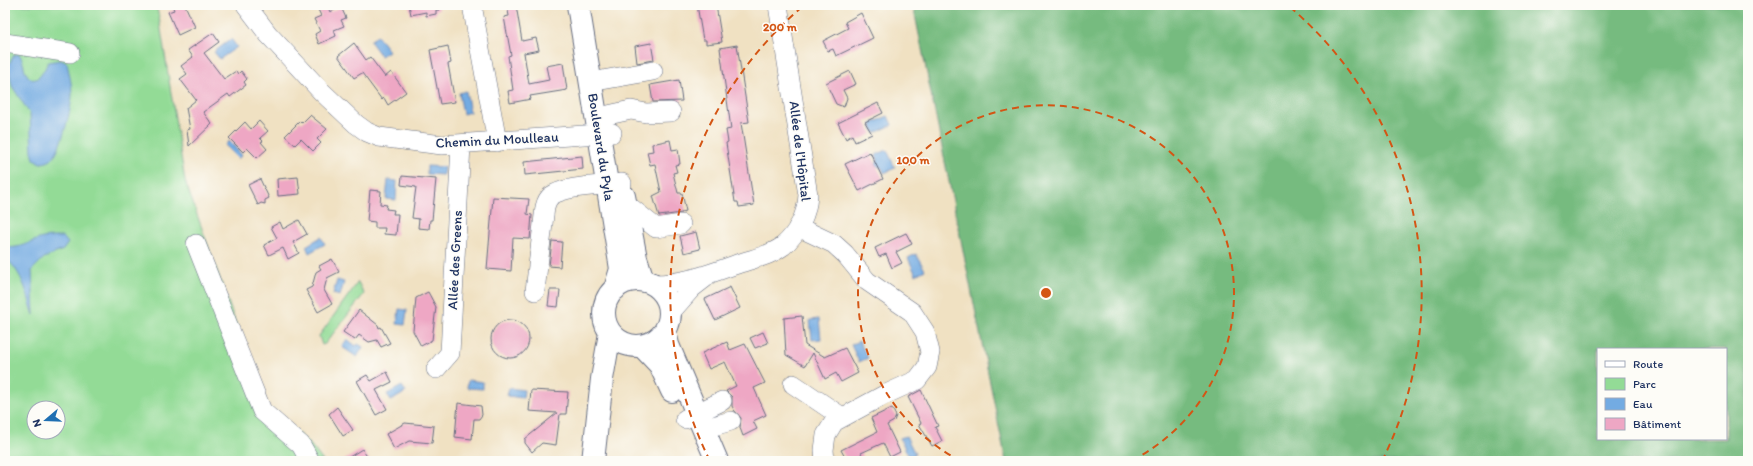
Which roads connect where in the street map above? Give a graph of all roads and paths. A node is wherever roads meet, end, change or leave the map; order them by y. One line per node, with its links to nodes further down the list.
1 (246, 5): 13 (street, Chemin du Moulleau)
2 (472, 5): 12 (street)
3 (578, 5): 11 (main road, Boulevard du Pyla)
4 (587, 5): 9 (main road, Boulevard du Pyla)
5 (778, 5): 16 (street, Allée de l’Hôpital)
6 (6, 46): 7 (street)
7 (70, 53)
8 (653, 71): 9 (street)
9 (602, 80): 11 (main road, Boulevard du Pyla)
10 (671, 112): 11 (street, Chemin du Moulleau)
11 (607, 128): 12 (street, Chemin du Moulleau); 14 (main road, Boulevard du Pyla)
12 (497, 142): 13 (street, Chemin du Moulleau)
13 (461, 145): 25 (street, Allée des Greens)
14 (618, 190): 15 (street); 19 (main road, Boulevard du Pyla); 20 (main road, Boulevard du Pyla); 21 (street)
15 (681, 224)
16 (798, 227): 18 (street, Allée de l’Hôpital); 29 (street)
17 (196, 244): 32 (street)
18 (719, 270): 19 (street, Allée de l’Hôpital); 22 (street, Allée de l’Hôpital)
19 (648, 282): 20 (main road); 22 (main road)
20 (615, 289): 23 (main road)
21 (535, 291)
22 (668, 322): 24 (main road); 30 (main road)
23 (610, 333): 24 (main road); 26 (main road)
24 (638, 346): 26 (main road); 30 (main road)
25 (436, 369)
26 (602, 379): 33 (main road)
27 (793, 384): 29 (street)
28 (722, 401): 30 (street)
29 (842, 417): 36 (street)
30 (695, 420): 31 (street); 34 (main road); 35 (main road)
31 (731, 421)
32 (310, 461)
33 (592, 461)
34 (705, 461)
35 (717, 461)
36 (825, 461)

